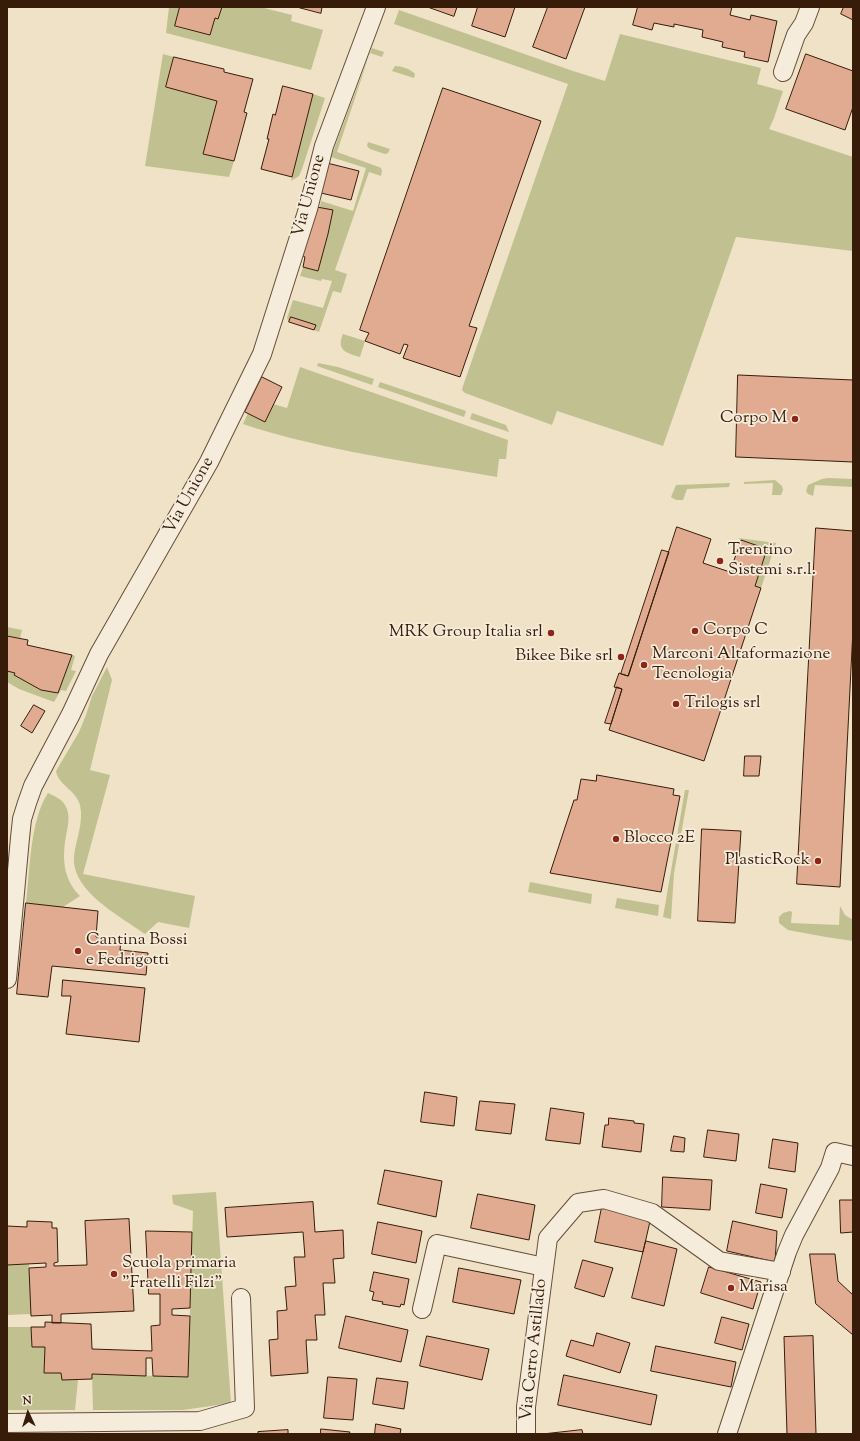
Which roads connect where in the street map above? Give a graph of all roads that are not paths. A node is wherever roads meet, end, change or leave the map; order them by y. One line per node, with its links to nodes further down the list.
1 (376, 7): 4 (street, Via Unione)
2 (810, 7): 3 (street)
3 (783, 72)
4 (7, 978)
5 (853, 1156): 7 (street)
6 (544, 1267): 7 (street, Via Cerro Astillado); 9 (street, Via Cerro Astillado); 12 (street, Via Cerro Astillado)
7 (781, 1272): 13 (street)
8 (240, 1298): 11 (street)
9 (422, 1309)
10 (7, 1423): 11 (street)
11 (205, 1428)
12 (526, 1434)
13 (727, 1434)

